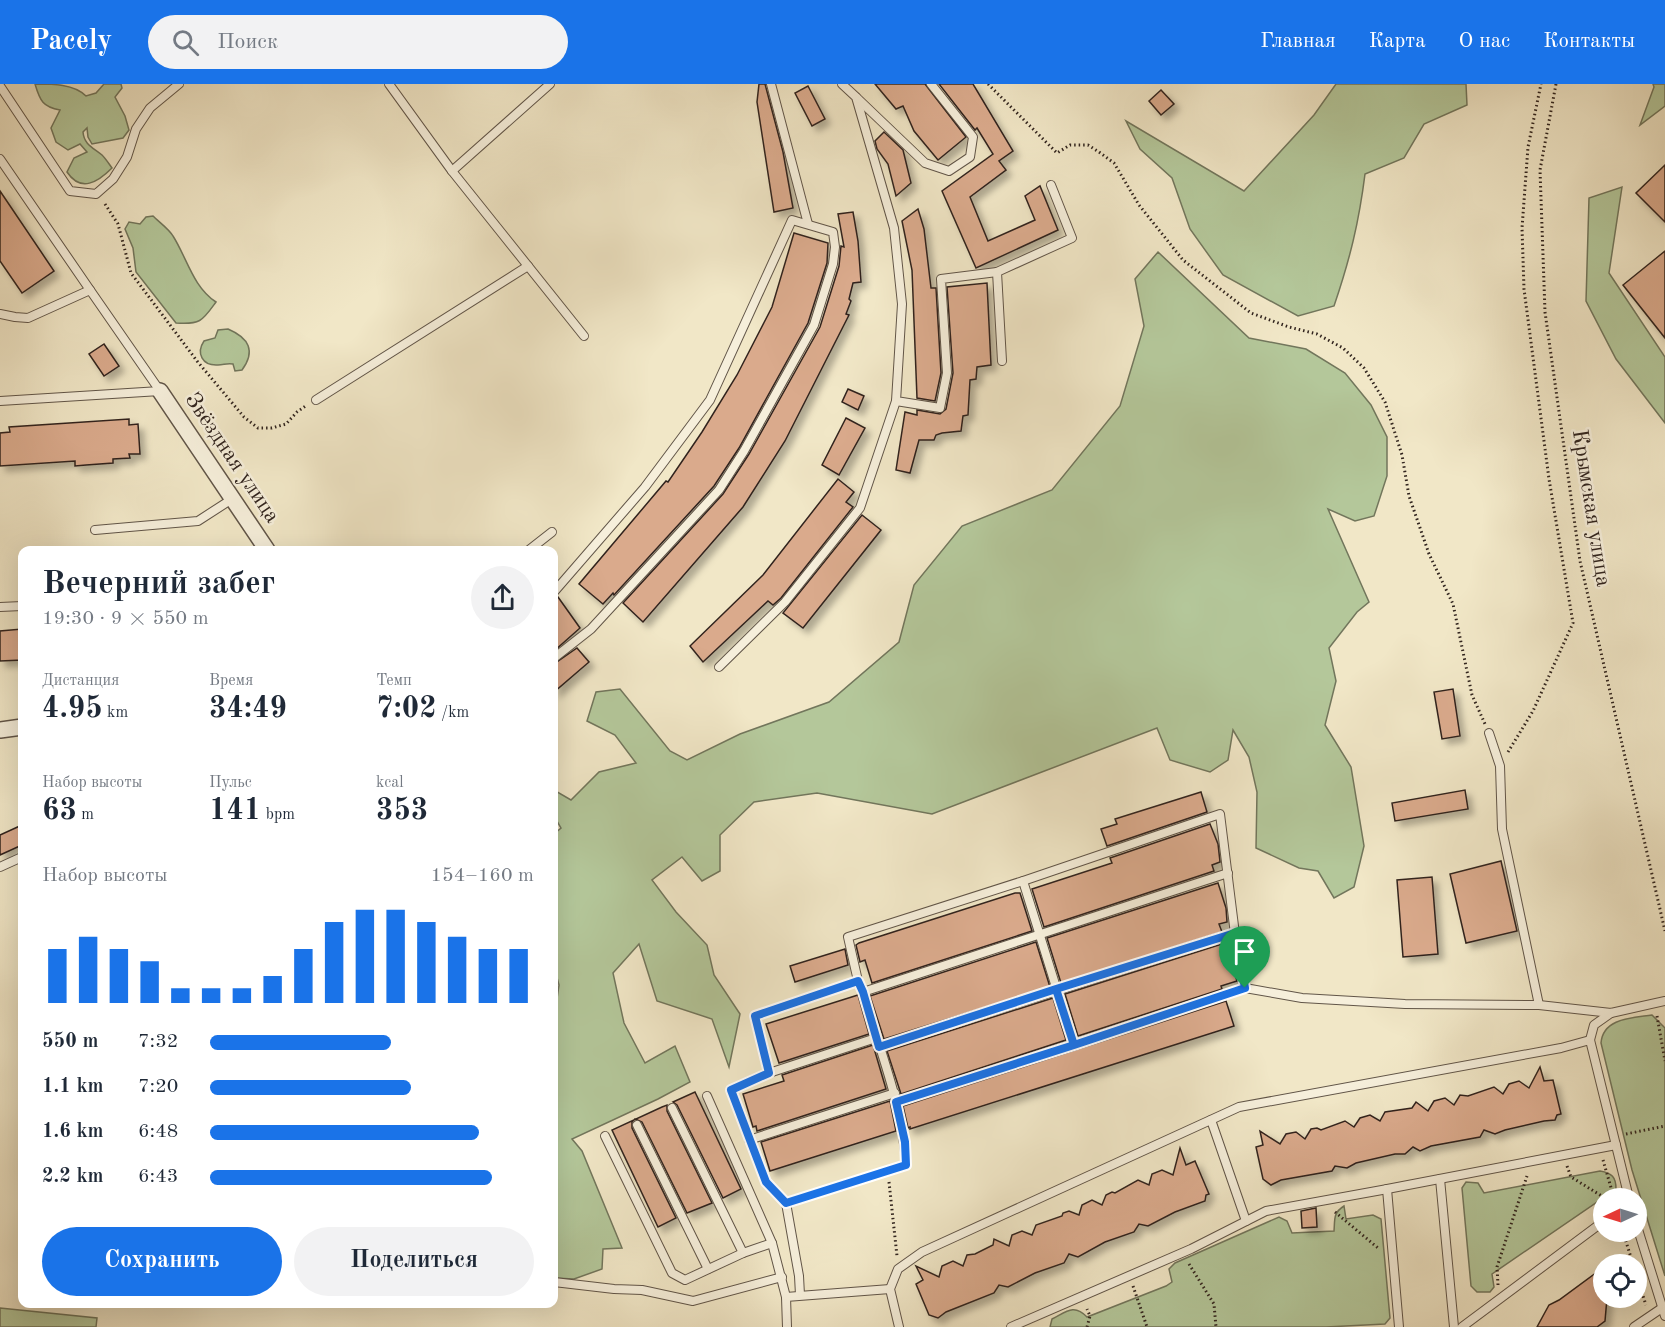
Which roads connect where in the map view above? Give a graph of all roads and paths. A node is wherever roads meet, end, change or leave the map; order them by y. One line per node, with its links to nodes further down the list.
1 (179, 84): 15 (lane)
2 (389, 84): 13 (lane)
3 (550, 84): 13 (lane)
4 (771, 84): 16 (lane)
5 (842, 84): 11 (lane)
6 (931, 84): 11 (lane)
7 (988, 84): 39 (path)
8 (1541, 84): 40 (path)
9 (1556, 84): 45 (path, Крымская улица)
10 (0, 86): 15 (lane)
11 (856, 97): 26 (lane)
12 (0, 159): 19 (lane)
13 (453, 171): 17 (lane)
14 (1051, 185): 18 (lane)
15 (96, 194): 24 (path)
16 (808, 224): 32 (lane); 35 (lane)
17 (528, 266): 21 (lane); 24 (lane)
18 (997, 272): 22 (lane); 26 (lane)
19 (90, 290): 20 (lane); 23 (lane)
20 (0, 314)
21 (584, 336)
22 (1002, 362)
23 (160, 391): 25 (lane); 27 (street, Звёздная улица)
24 (316, 400)
25 (0, 401)
26 (896, 401): 36 (lane)
27 (232, 499): 28 (lane); 30 (street, Звёздная улица)
28 (95, 530)
29 (552, 532): 31 (lane)
30 (264, 546)
31 (534, 546)
32 (558, 587)
33 (18, 606): 34 (lane)
34 (0, 607)
35 (558, 655)
36 (719, 666)
37 (18, 728): 38 (street)
38 (0, 730)
39 (1489, 733): 40 (lane)
40 (1500, 766): 54 (lane)
41 (18, 859): 42 (lane)
42 (0, 867)
43 (1228, 873): 44 (lane); 46 (lane); 47 (lane)
44 (1023, 881): 46 (lane); 48 (lane)
45 (1665, 931)
46 (1040, 933): 50 (lane); 51 (lane)
47 (1235, 933): 49 (lane); 50 (lane)
48 (858, 981): 51 (lane); 62 (lane)
49 (1245, 988): 54 (lane); 60 (lane)
50 (1056, 989): 59 (lane); 60 (lane)
51 (863, 992): 59 (lane)
52 (1665, 1001): 53 (lane)
53 (1653, 1003): 55 (lane); 57 (path)
54 (1539, 1005): 55 (lane)
55 (1611, 1013): 58 (lane)
56 (1665, 1026): 57 (path)
57 (1659, 1027): 61 (path)
58 (1590, 1040): 67 (lane); 72 (lane)
59 (878, 1042): 62 (lane); 63 (lane)
60 (1074, 1045): 65 (lane)
61 (1665, 1061)
62 (769, 1073): 71 (lane)
63 (895, 1093): 65 (lane); 71 (lane)
64 (707, 1096): 87 (lane)
65 (896, 1102): 76 (lane)
66 (672, 1108): 88 (lane)
67 (1211, 1120): 84 (lane); 92 (lane)
68 (637, 1125): 91 (lane)
69 (1665, 1126): 72 (path)
70 (605, 1136): 91 (lane)
71 (749, 1140): 83 (lane)
72 (1616, 1145): 73 (lane); 79 (lane)
73 (1600, 1148): 74 (lane); 78 (path)
74 (1563, 1154): 75 (lane); 81 (path)
75 (1532, 1160): 77 (lane); 100 (path)
76 (888, 1171): 83 (lane); 92 (path)
77 (1440, 1179): 80 (lane); 113 (lane)
78 (1611, 1188)
79 (1627, 1188)
80 (1387, 1189): 82 (lane); 90 (lane)
81 (1593, 1191)
82 (1323, 1201): 84 (lane); 90 (path)
83 (786, 1203): 97 (lane)
84 (1246, 1221): 89 (lane)
85 (1593, 1229): 100 (lane)
86 (1642, 1242): 102 (lane)
87 (772, 1243): 88 (lane); 94 (lane)
88 (743, 1253): 91 (lane)
89 (1184, 1253): 93 (lane); 111 (path)
90 (1394, 1261): 112 (lane)
91 (708, 1269)
92 (898, 1269): 96 (lane)
93 (1129, 1275): 98 (lane); 110 (path)
94 (782, 1277): 95 (lane); 99 (lane)
95 (558, 1282)
96 (890, 1289): 97 (lane); 106 (lane)
97 (800, 1295): 99 (lane)
98 (1082, 1295): 104 (lane); 109 (path)
99 (786, 1297): 105 (lane)
100 (1492, 1304): 114 (lane)
101 (1646, 1308): 103 (path)
102 (1664, 1312): 103 (lane)
103 (1649, 1317): 115 (lane)
104 (1033, 1318): 107 (lane); 108 (lane)
105 (787, 1327)
106 (899, 1327)
107 (1011, 1327)
108 (1037, 1327)
109 (1087, 1327)
110 (1147, 1327)
111 (1215, 1327)
112 (1399, 1327)
113 (1454, 1327)
114 (1462, 1327)
115 (1634, 1327)

